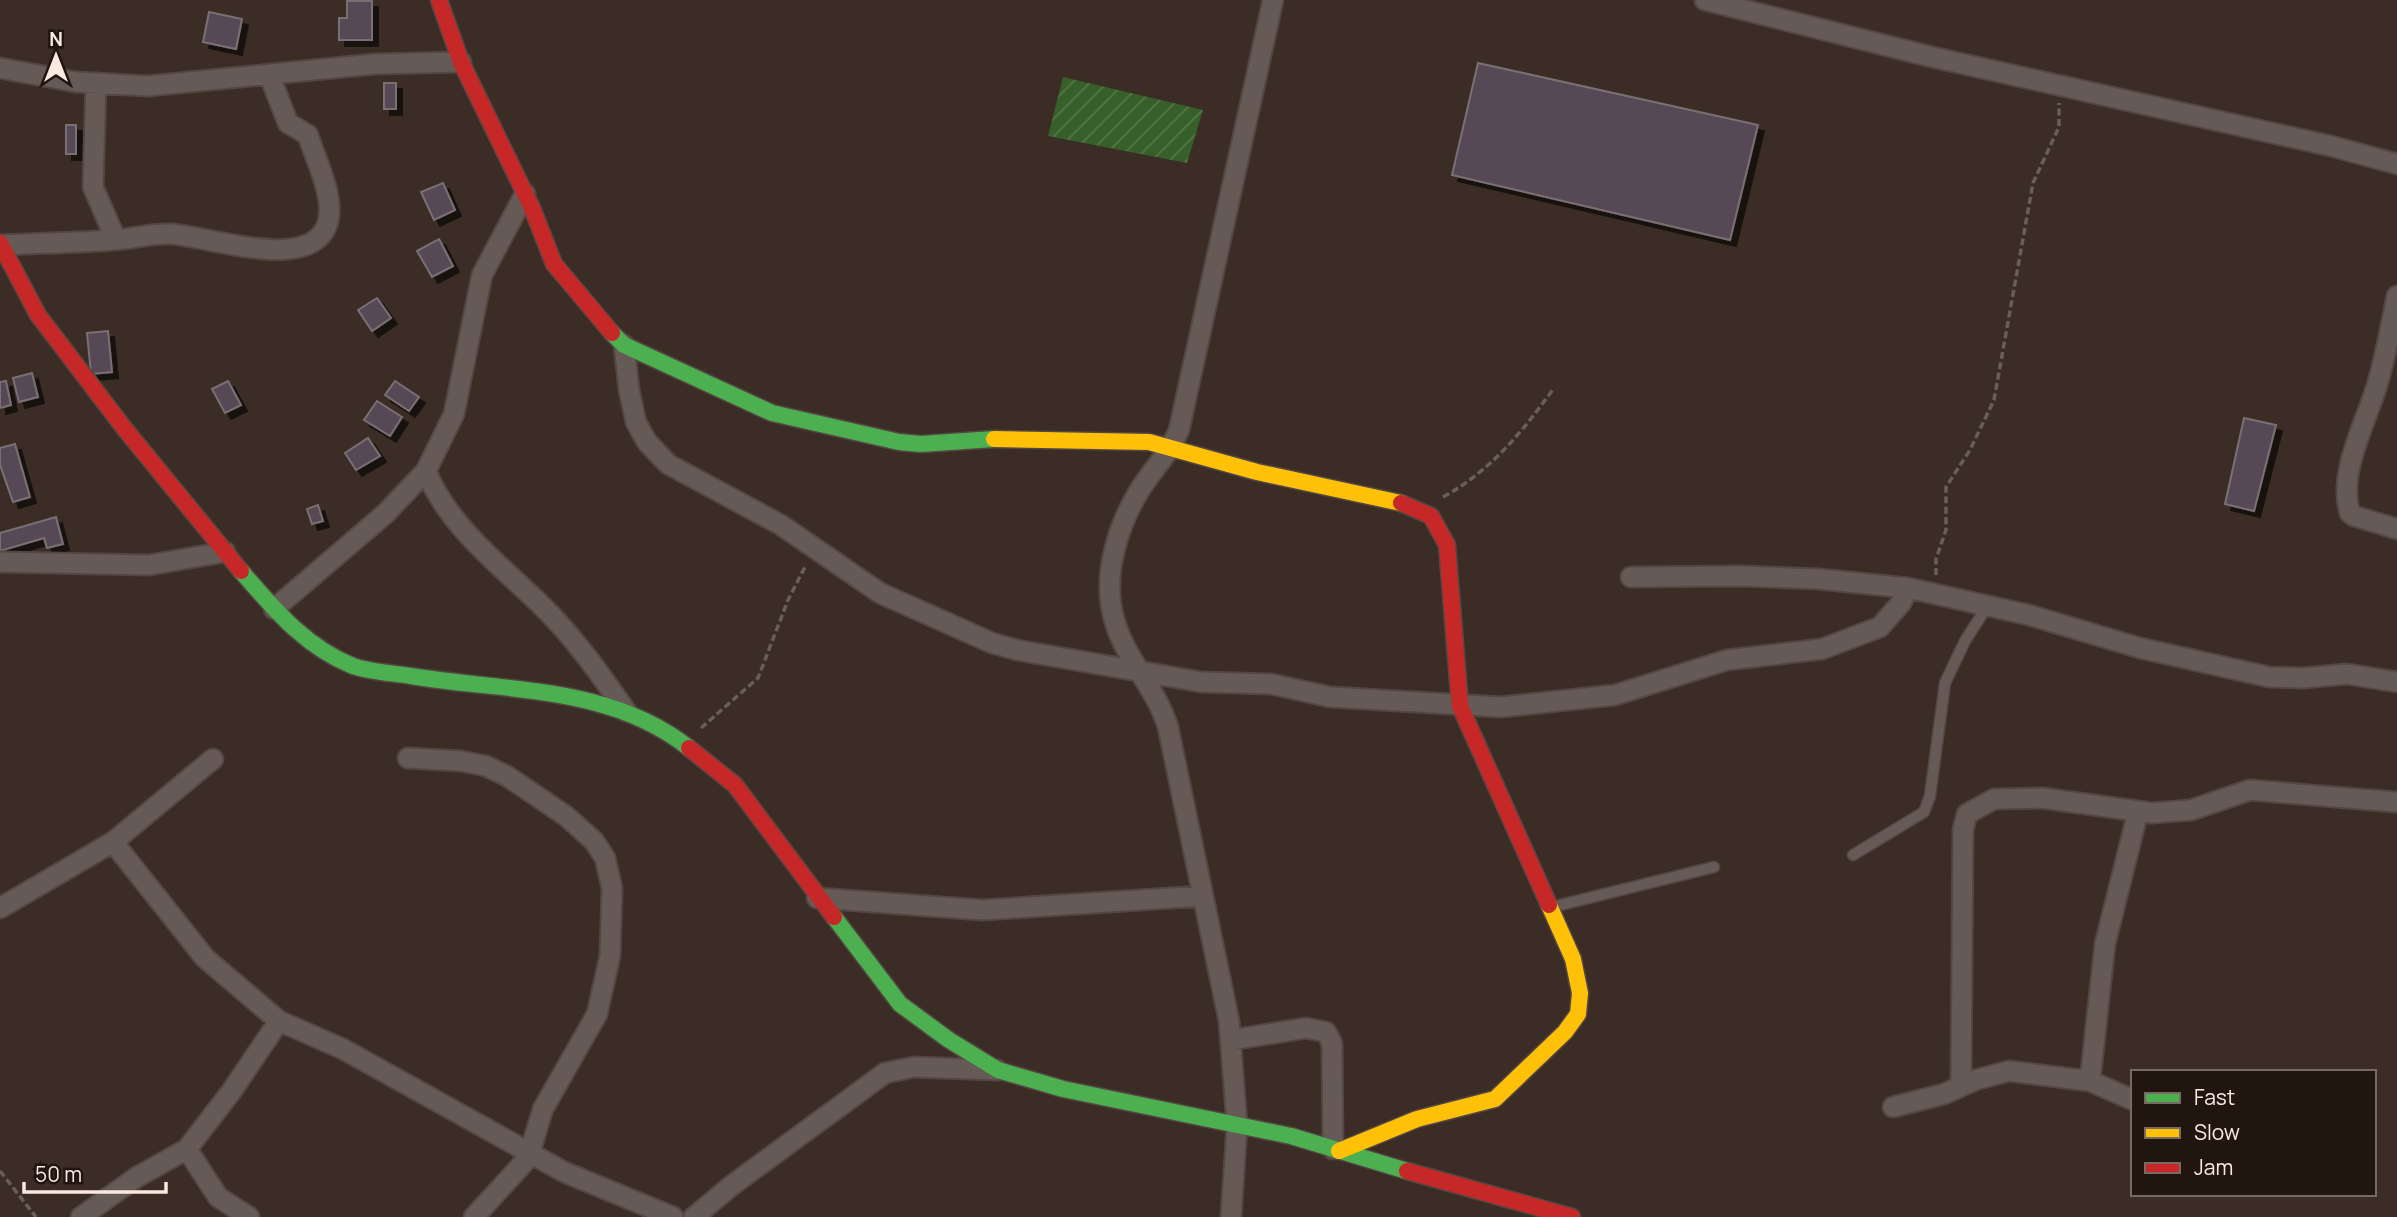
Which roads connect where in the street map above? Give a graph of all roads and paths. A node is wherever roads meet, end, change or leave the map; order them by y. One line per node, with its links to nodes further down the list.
1 (439, 0): 4 (street)
2 (1273, 0): 17 (street)
3 (1705, 0): 8 (street)
4 (461, 62): 6 (street); 10 (street)
5 (0, 68): 7 (street)
6 (269, 74): 7 (street); 11 (street)
7 (96, 83): 11 (street)
8 (2052, 84): 9 (street); 26 (path)
9 (2397, 164)
10 (525, 194): 14 (street); 18 (street)
11 (116, 240): 12 (street)
12 (0, 244): 22 (street)
13 (2397, 296): 15 (street)
14 (624, 345): 17 (street); 21 (street)
15 (2393, 346): 20 (street)
16 (1554, 388): 19 (path)
17 (1171, 447): 19 (street); 29 (street)
18 (426, 471): 28 (street); 32 (street)
19 (1419, 508): 31 (street)
20 (2397, 529)
21 (818, 550): 29 (street); 33 (path)
22 (225, 552): 23 (street); 28 (street)
23 (0, 562)
24 (1631, 577): 25 (street)
25 (1908, 588): 26 (street); 31 (street)
26 (1938, 593): 27 (street)
27 (1988, 605): 30 (street); 39 (lane)
28 (274, 609): 32 (street)
29 (1141, 672): 31 (street); 41 (street)
30 (2397, 682)
31 (1460, 706): 43 (street)
32 (626, 711): 33 (street)
33 (687, 746): 42 (street)
34 (408, 758): 55 (street)
35 (214, 759): 38 (street)
36 (2397, 802): 37 (street)
37 (2138, 812): 48 (street); 49 (street)
38 (113, 842): 44 (street); 45 (street)
39 (1853, 855)
40 (1714, 867): 43 (lane)
41 (1202, 896): 42 (street); 46 (street)
42 (817, 898): 47 (street)
43 (1552, 907): 54 (street)
44 (0, 908)
45 (279, 1021): 53 (street); 55 (street)
46 (1231, 1040): 52 (street); 54 (street)
47 (998, 1070): 52 (street); 63 (street)
48 (2090, 1081): 49 (street); 50 (street)
49 (1961, 1086): 51 (street)
50 (2131, 1099)
51 (1893, 1107)
52 (1237, 1125): 54 (street); 64 (street)
53 (187, 1149): 59 (street); 60 (street)
54 (1336, 1150): 57 (street)
55 (530, 1154): 61 (street); 62 (street)
56 (0, 1171): 58 (path)
57 (1522, 1209): 65 (street)
58 (36, 1217)
59 (81, 1217)
60 (249, 1217)
61 (474, 1217)
62 (673, 1217)
63 (694, 1217)
64 (1231, 1217)
65 (1572, 1217)

